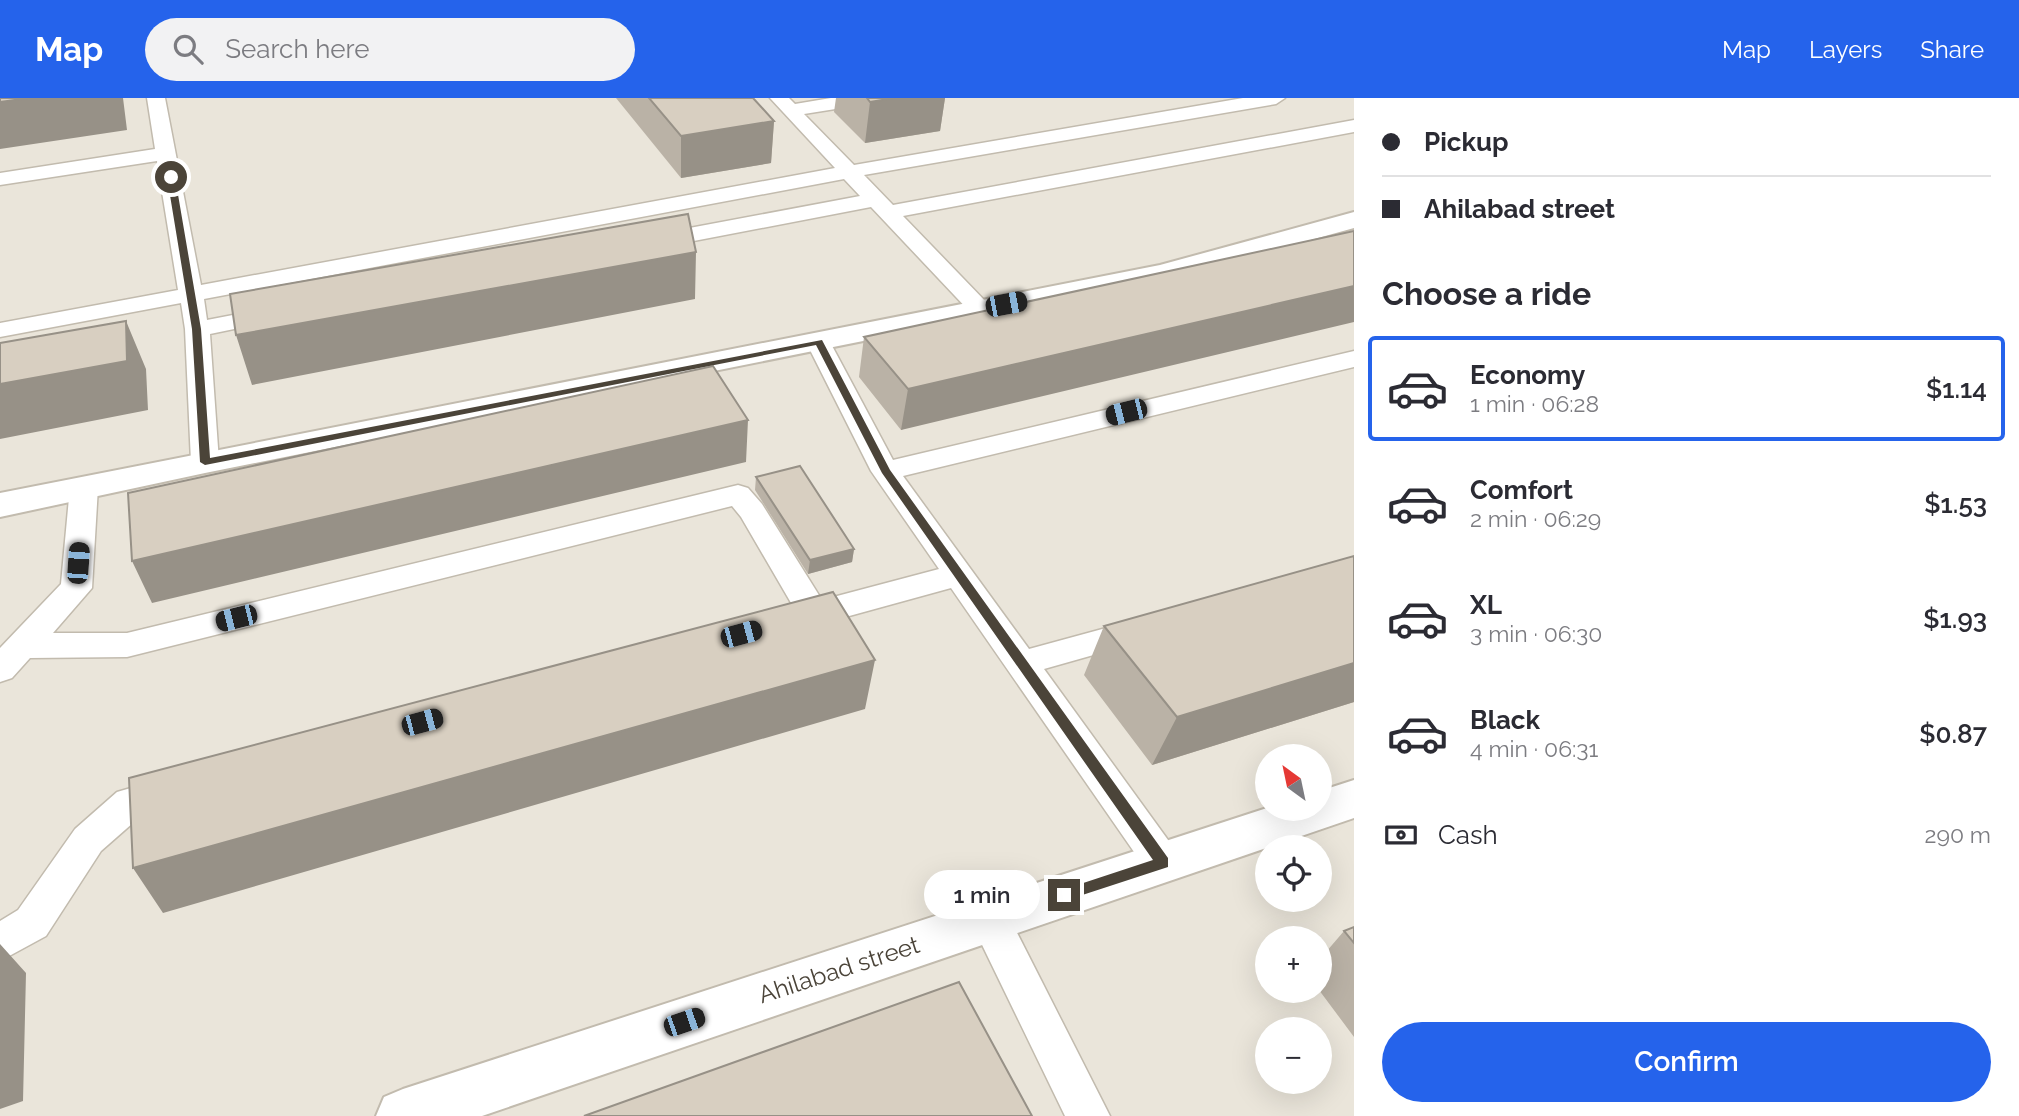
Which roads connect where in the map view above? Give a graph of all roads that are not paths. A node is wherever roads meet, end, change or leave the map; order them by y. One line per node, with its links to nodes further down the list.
1 (156, 98): 6 (lane)
2 (867, 98): 4 (lane)
3 (1276, 98): 7 (lane)
4 (785, 104): 7 (lane)
5 (1354, 126): 9 (lane)
6 (167, 153): 8 (lane); 12 (lane)
7 (847, 172): 9 (lane); 12 (lane)
8 (0, 179)
9 (882, 205): 11 (lane); 13 (lane)
10 (1354, 220): 13 (street)
11 (632, 246)
12 (192, 295): 15 (lane); 16 (lane)
13 (980, 309): 17 (street)
14 (292, 311): 15 (lane)
15 (197, 329): 19 (lane)
16 (0, 330)
17 (818, 342): 19 (street); 20 (lane)
18 (1354, 359): 20 (lane)
19 (205, 462): 21 (street)
20 (886, 471): 23 (lane)
21 (84, 487): 22 (street); 27 (lane)
22 (0, 505)
23 (959, 575): 24 (lane); 28 (lane)
24 (814, 614): 26 (lane); 27 (lane)
25 (1168, 623): 28 (lane)
26 (768, 626)
27 (21, 646): 29 (lane)
28 (1022, 663): 32 (lane)
29 (0, 668)
30 (196, 785): 34 (lane)
31 (1354, 799): 32 (street, Ahilabad street)
32 (1163, 863): 33 (street, Ahilabad street)
33 (990, 920): 35 (street, Ahilabad street); 36 (lane)
34 (0, 942)
35 (403, 1116)
36 (1088, 1116)

